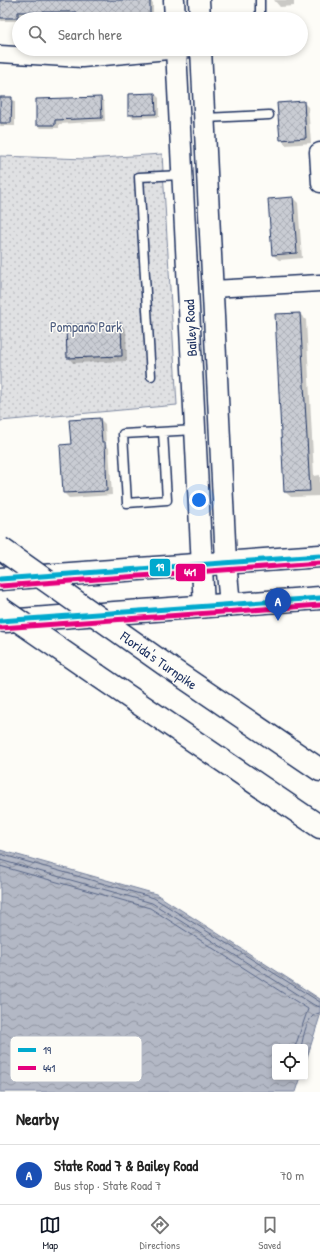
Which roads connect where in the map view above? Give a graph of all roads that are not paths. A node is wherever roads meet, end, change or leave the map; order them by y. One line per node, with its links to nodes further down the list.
1 (174, 0): 4 (street)
2 (199, 0): 5 (street)
3 (260, 0): 6 (lane)
4 (175, 12)
5 (200, 12)
6 (260, 12)
7 (0, 54): 8 (street)
8 (12, 55)
9 (33, 56): 10 (street)
10 (115, 56)
11 (181, 56): 17 (street, Bailey Road)
12 (201, 56): 14 (street, Bailey Road)
13 (269, 115): 14 (lane)
14 (205, 118): 16 (street, Bailey Road)
15 (319, 152): 18 (street)
16 (207, 174): 17 (street); 20 (street, Bailey Road)
17 (183, 175): 21 (lane); 22 (street, Bailey Road)
18 (320, 184)
19 (320, 283): 20 (street)
20 (213, 289): 26 (street, Bailey Road)
21 (151, 376)
22 (195, 430): 23 (lane); 27 (street, Bailey Road)
23 (163, 432): 23 (lane)
24 (0, 548): 34 (main road, Florida's Turnpike, bridge)
25 (320, 556): 26 (main road)
26 (226, 562): 27 (main road); 30 (street, Bailey Road)
27 (201, 564): 28 (main road); 31 (street, Bailey Road)
28 (0, 578)
29 (320, 598): 30 (main road)
30 (230, 605): 31 (main road)
31 (204, 607): 33 (main road)
32 (0, 608): 35 (main road, bridge)
33 (0, 621)
34 (320, 770)
35 (320, 827)

